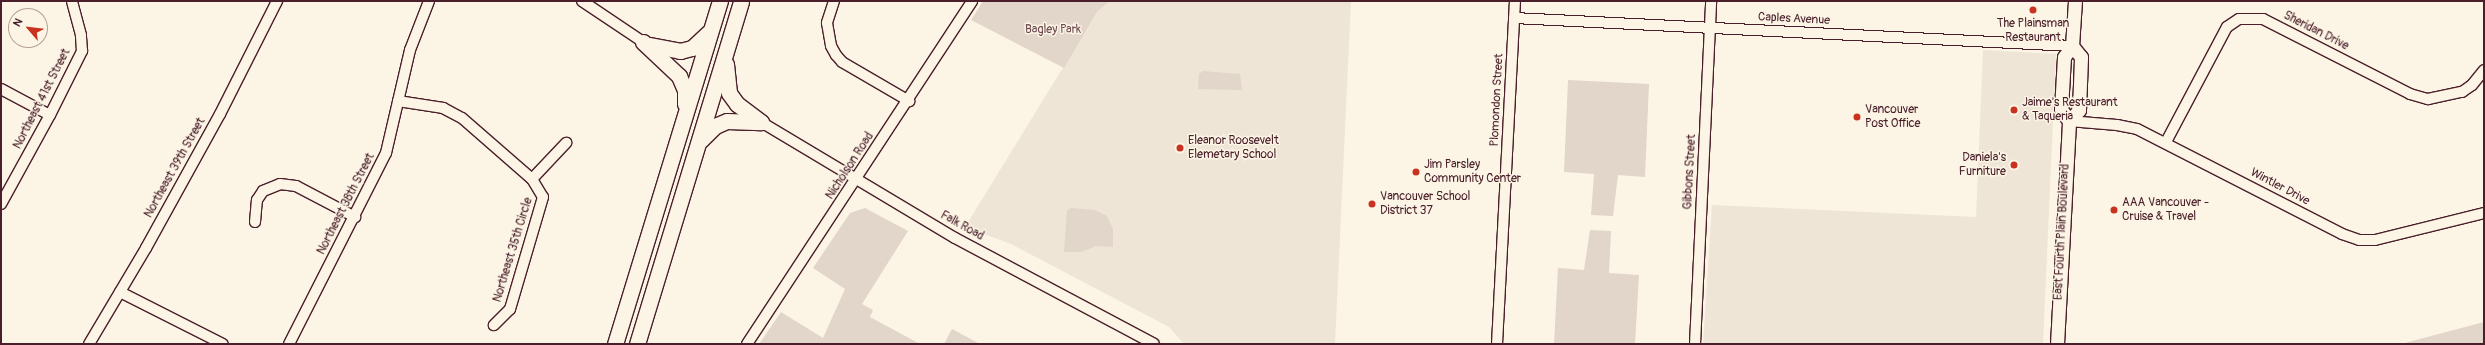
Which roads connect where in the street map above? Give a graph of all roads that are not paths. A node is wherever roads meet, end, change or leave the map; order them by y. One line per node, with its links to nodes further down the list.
1 (72, 1): 23 (street, Northeast 41st Street)
2 (277, 1): 35 (street, Northeast 39th Street)
3 (429, 1): 21 (street, Northeast 38th Street)
4 (582, 1): 15 (street)
5 (720, 1): 14 (highway)
6 (741, 1): 17 (highway)
7 (834, 1): 20 (street)
8 (972, 1): 20 (street, Nicholson Road)
9 (1515, 1): 12 (street, Plomondon Street)
10 (1711, 1): 13 (street, Gibbons Street)
11 (2075, 1): 16 (main road, East Fourth Plain Boulevard)
12 (1514, 18): 13 (street, Caples Avenue); 44 (street, Plomondon Street)
13 (1710, 28): 16 (street, Caples Avenue); 45 (street, Gibbons Street)
14 (711, 30): 15 (highway); 22 (highway)
15 (643, 42): 22 (highway)
16 (2072, 46): 24 (main road, East Fourth Plain Boulevard)
17 (726, 51): 25 (highway); 28 (highway)
18 (2484, 70): 26 (street, Sheridan Drive)
19 (1, 89): 23 (street)
20 (909, 100): 30 (street, Nicholson Road)
21 (398, 101): 29 (street, Northeast 35th Circle); 33 (street, Northeast 38th Street)
22 (685, 112): 40 (highway)
23 (50, 115): 31 (street, Northeast 41st Street)
24 (2068, 121): 26 (street, Wintler Drive); 46 (main road, East Fourth Plain Boulevard)
25 (761, 122): 28 (highway); 30 (street, Falk Road)
26 (2166, 142): 32 (street, Wintler Drive)
27 (566, 143): 29 (street)
28 (698, 144): 41 (highway)
29 (532, 179): 36 (street, Northeast 35th Circle)
30 (857, 181): 42 (street, Nicholson Road); 43 (street, Falk Road)
31 (1, 204)
32 (2484, 212)
33 (355, 217): 34 (street); 39 (street, Northeast 38th Street)
34 (255, 222)
35 (120, 292): 37 (street, Northeast 39th Street); 38 (street)
36 (494, 325)
37 (89, 344)
38 (223, 344)
39 (289, 344)
40 (615, 344)
41 (637, 344)
42 (747, 344)
43 (1152, 344)
44 (1497, 344)
45 (1694, 344)
46 (2056, 344)

